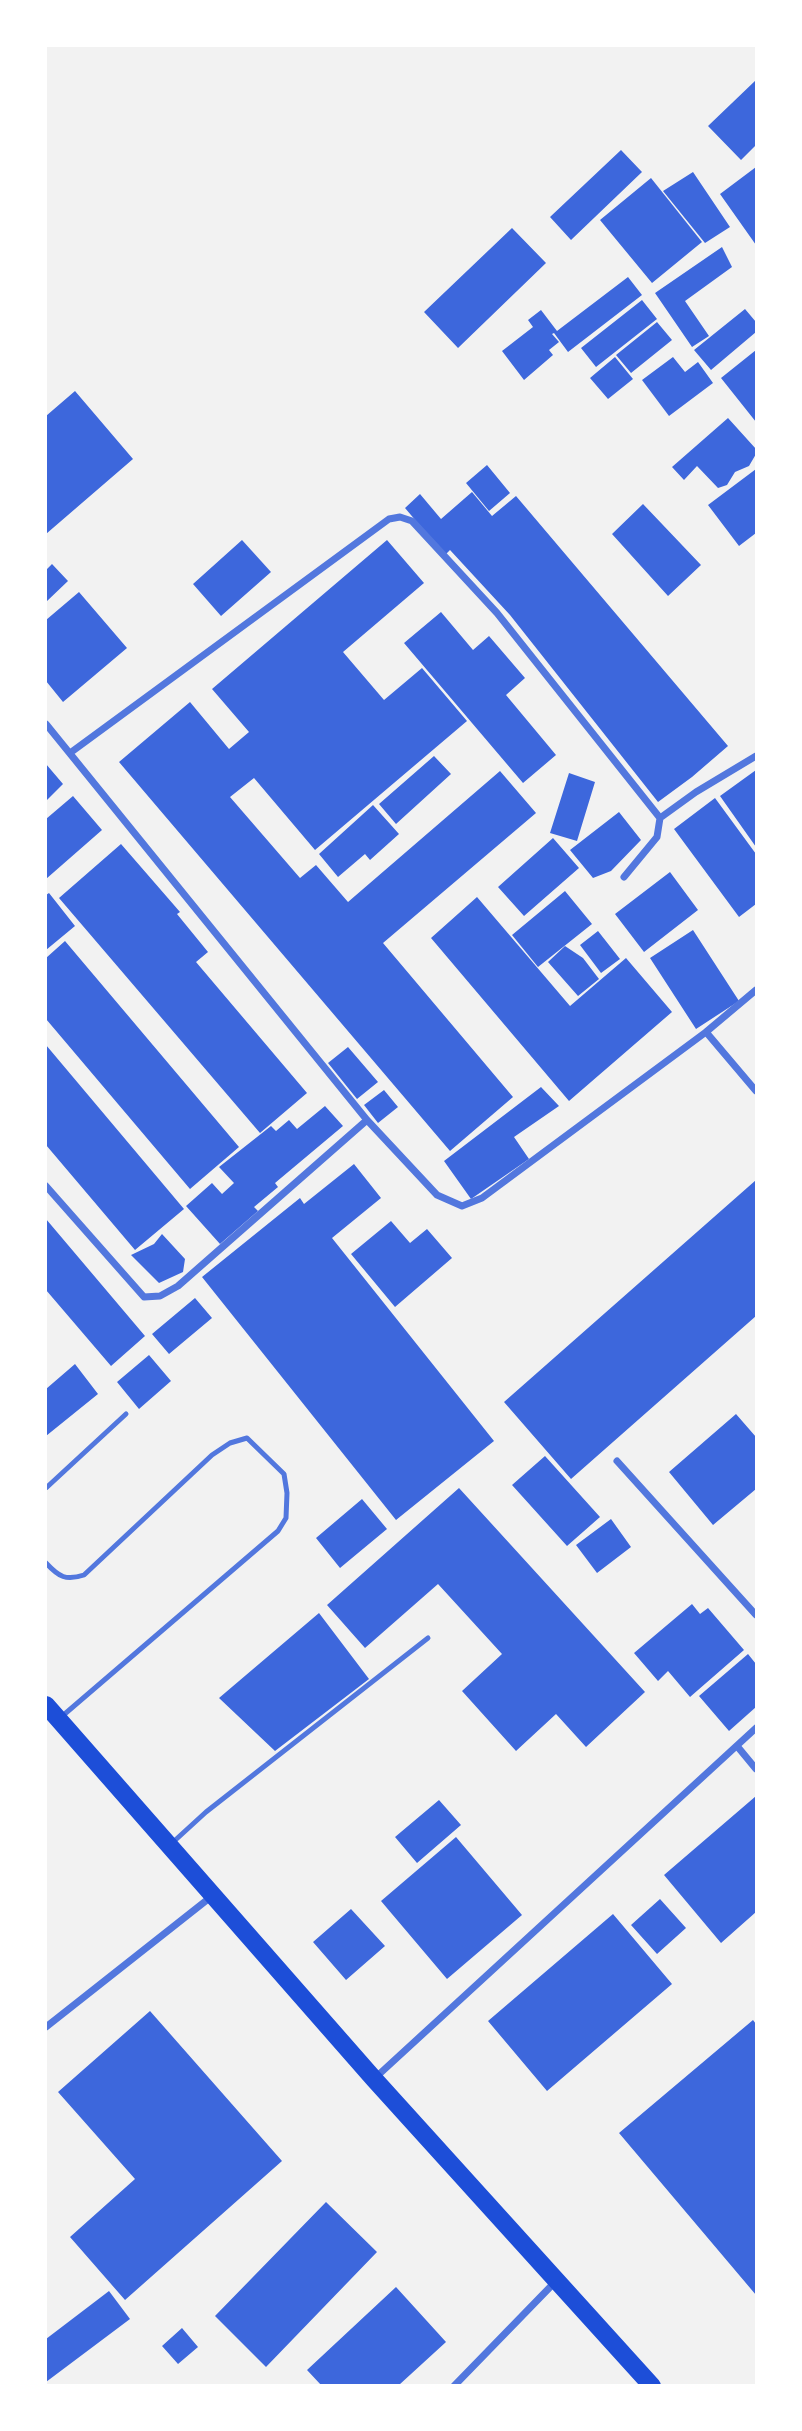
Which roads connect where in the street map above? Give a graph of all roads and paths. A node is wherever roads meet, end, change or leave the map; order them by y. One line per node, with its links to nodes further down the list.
1 (46, 724): 2 (street)
2 (70, 753): 4 (street); 9 (street)
3 (757, 756): 4 (street)
4 (660, 818): 5 (street)
5 (624, 877)
6 (757, 990): 7 (street)
7 (706, 1032): 8 (street); 9 (street)
8 (757, 1091)
9 (367, 1120): 10 (street)
10 (46, 1186)
11 (126, 1414): 13 (lane)
12 (617, 1461): 15 (street)
13 (46, 1488)
14 (46, 1563): 18 (lane)
15 (757, 1615)
16 (428, 1638): 22 (lane)
17 (46, 1705): 18 (main road)
18 (58, 1719): 22 (main road)
19 (757, 1728): 20 (street)
20 (737, 1746): 21 (street); 25 (street)
21 (757, 1769)
22 (169, 1846): 23 (main road)
23 (212, 1895): 24 (street); 25 (main road)
24 (46, 2027)
25 (374, 2079): 26 (main road)
26 (557, 2279): 27 (street); 28 (main road)
27 (454, 2385)
28 (652, 2385)

